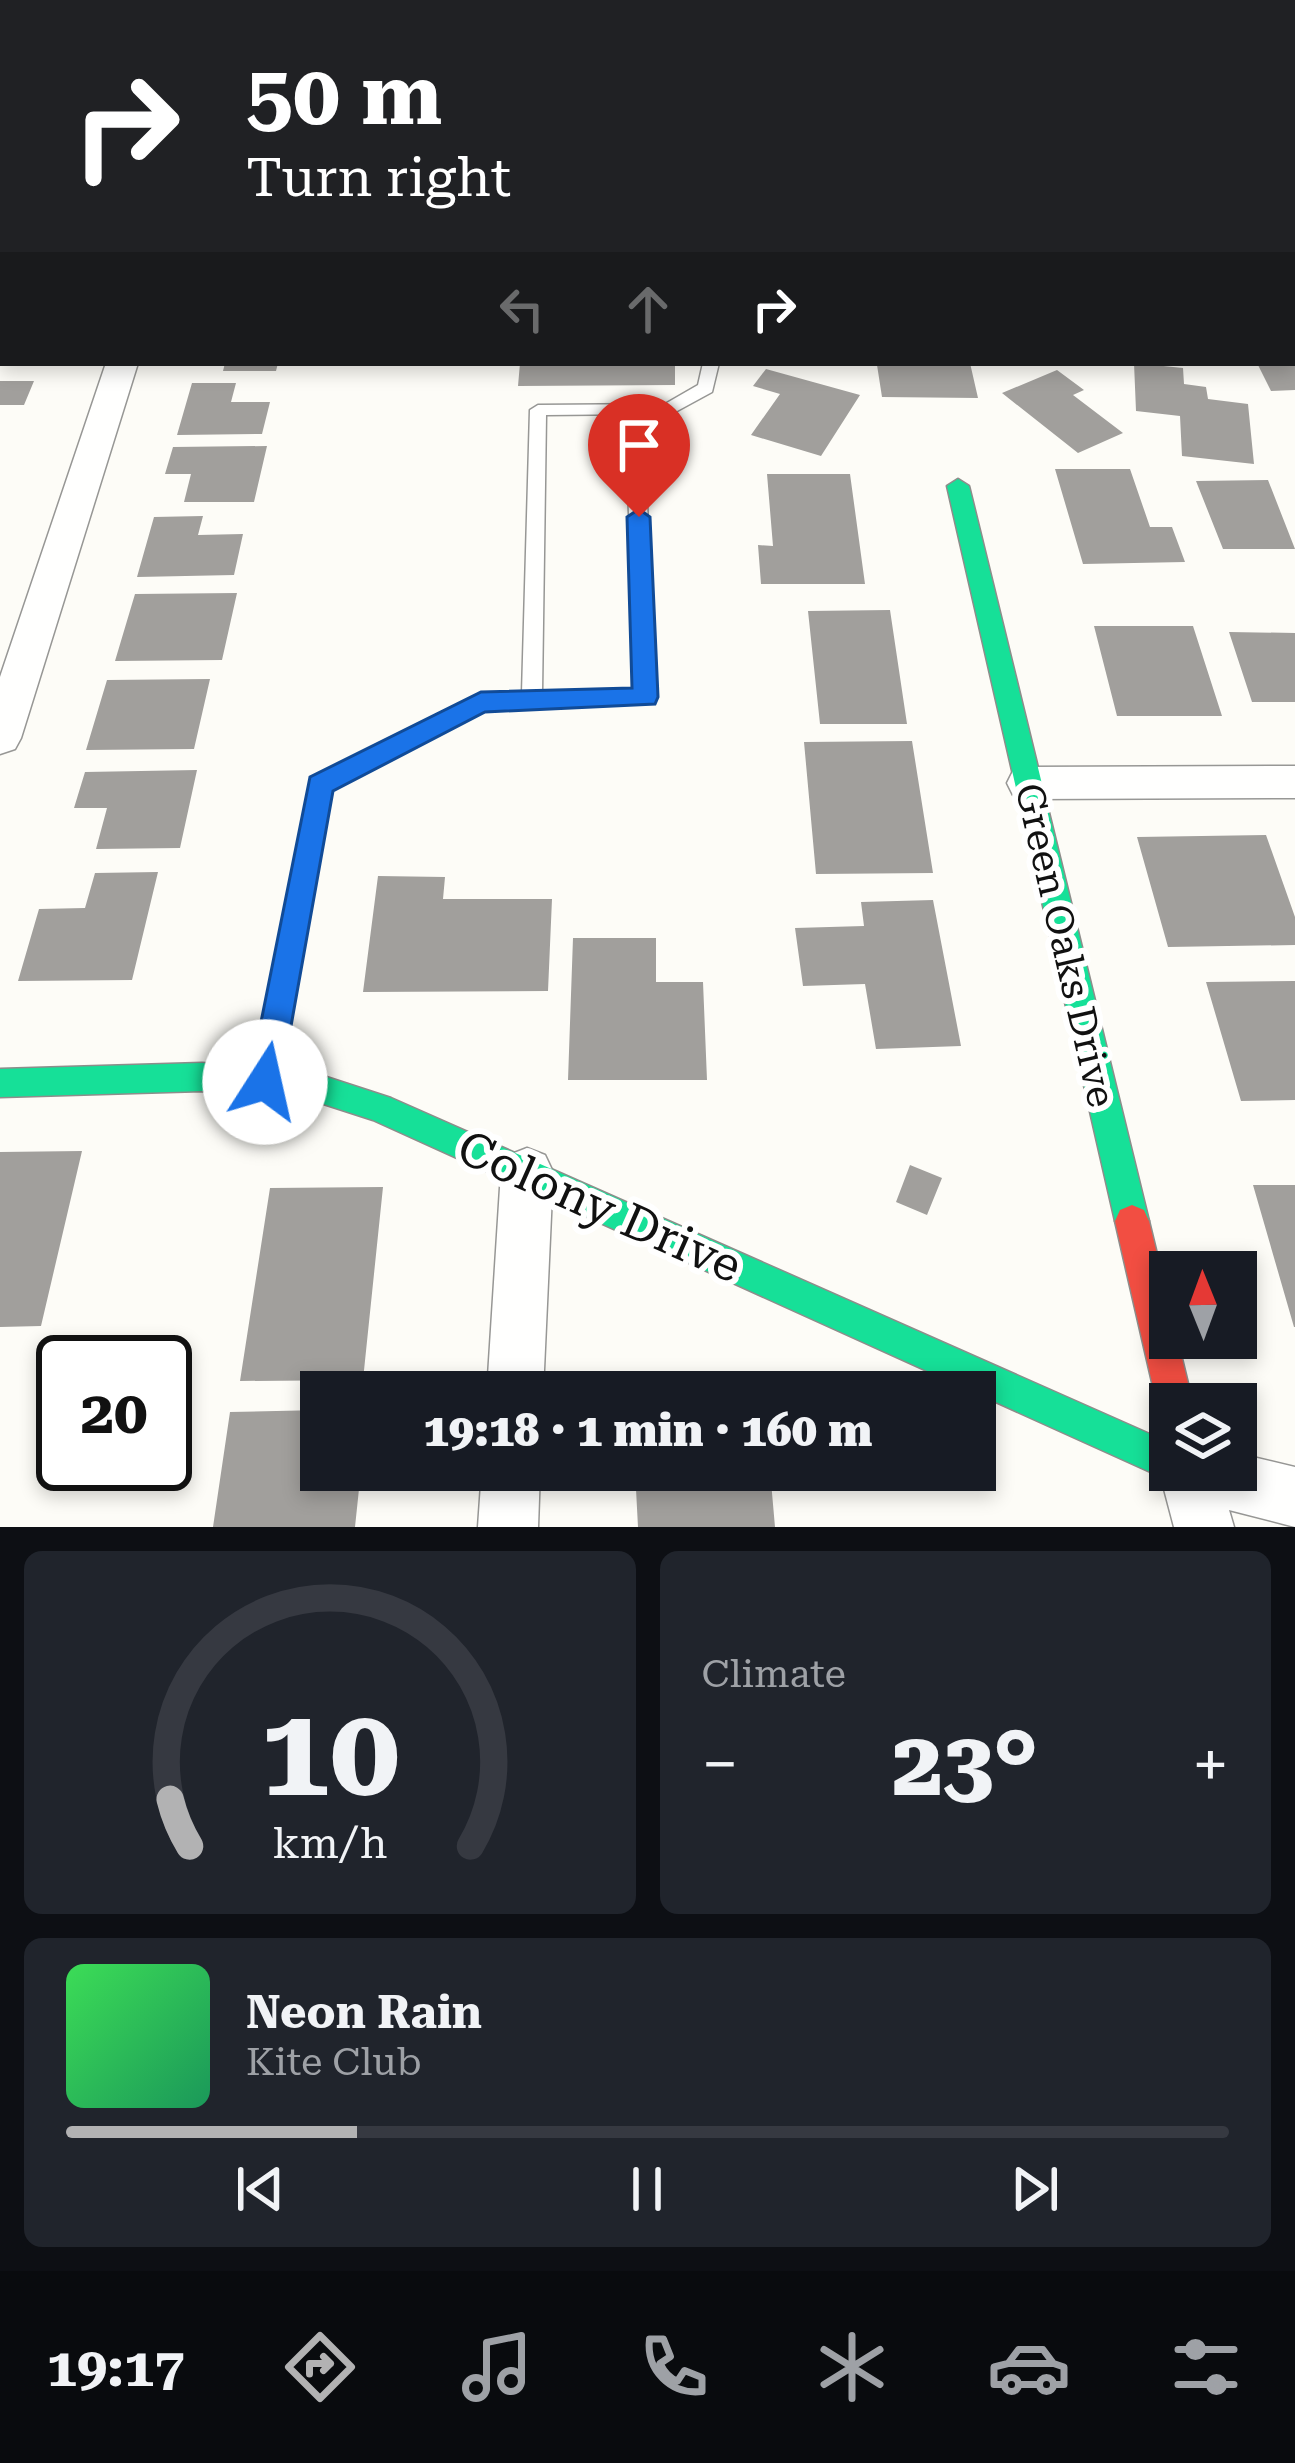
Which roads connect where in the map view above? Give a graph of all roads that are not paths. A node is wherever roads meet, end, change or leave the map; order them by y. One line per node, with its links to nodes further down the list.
1 (121, 366): 6 (street)
2 (710, 366): 3 (lane)
3 (669, 409): 5 (lane); 5 (lane)
4 (958, 486): 8 (main road, Green Oaks Drive)
5 (532, 700): 10 (lane)
6 (0, 738)
7 (1295, 782): 8 (street)
8 (1028, 783): 13 (main road, Green Oaks Drive)
9 (0, 1082): 10 (main road, Colony Drive)
10 (265, 1082): 11 (main road, Colony Drive)
11 (527, 1172): 12 (street); 14 (main road, Colony Drive)
12 (516, 1371)
13 (1170, 1383)
14 (1149, 1453)
15 (1257, 1487): 18 (street)
16 (510, 1491): 19 (street)
17 (1195, 1491): 20 (street)
18 (1295, 1497)
19 (508, 1527)
20 (1204, 1527)

